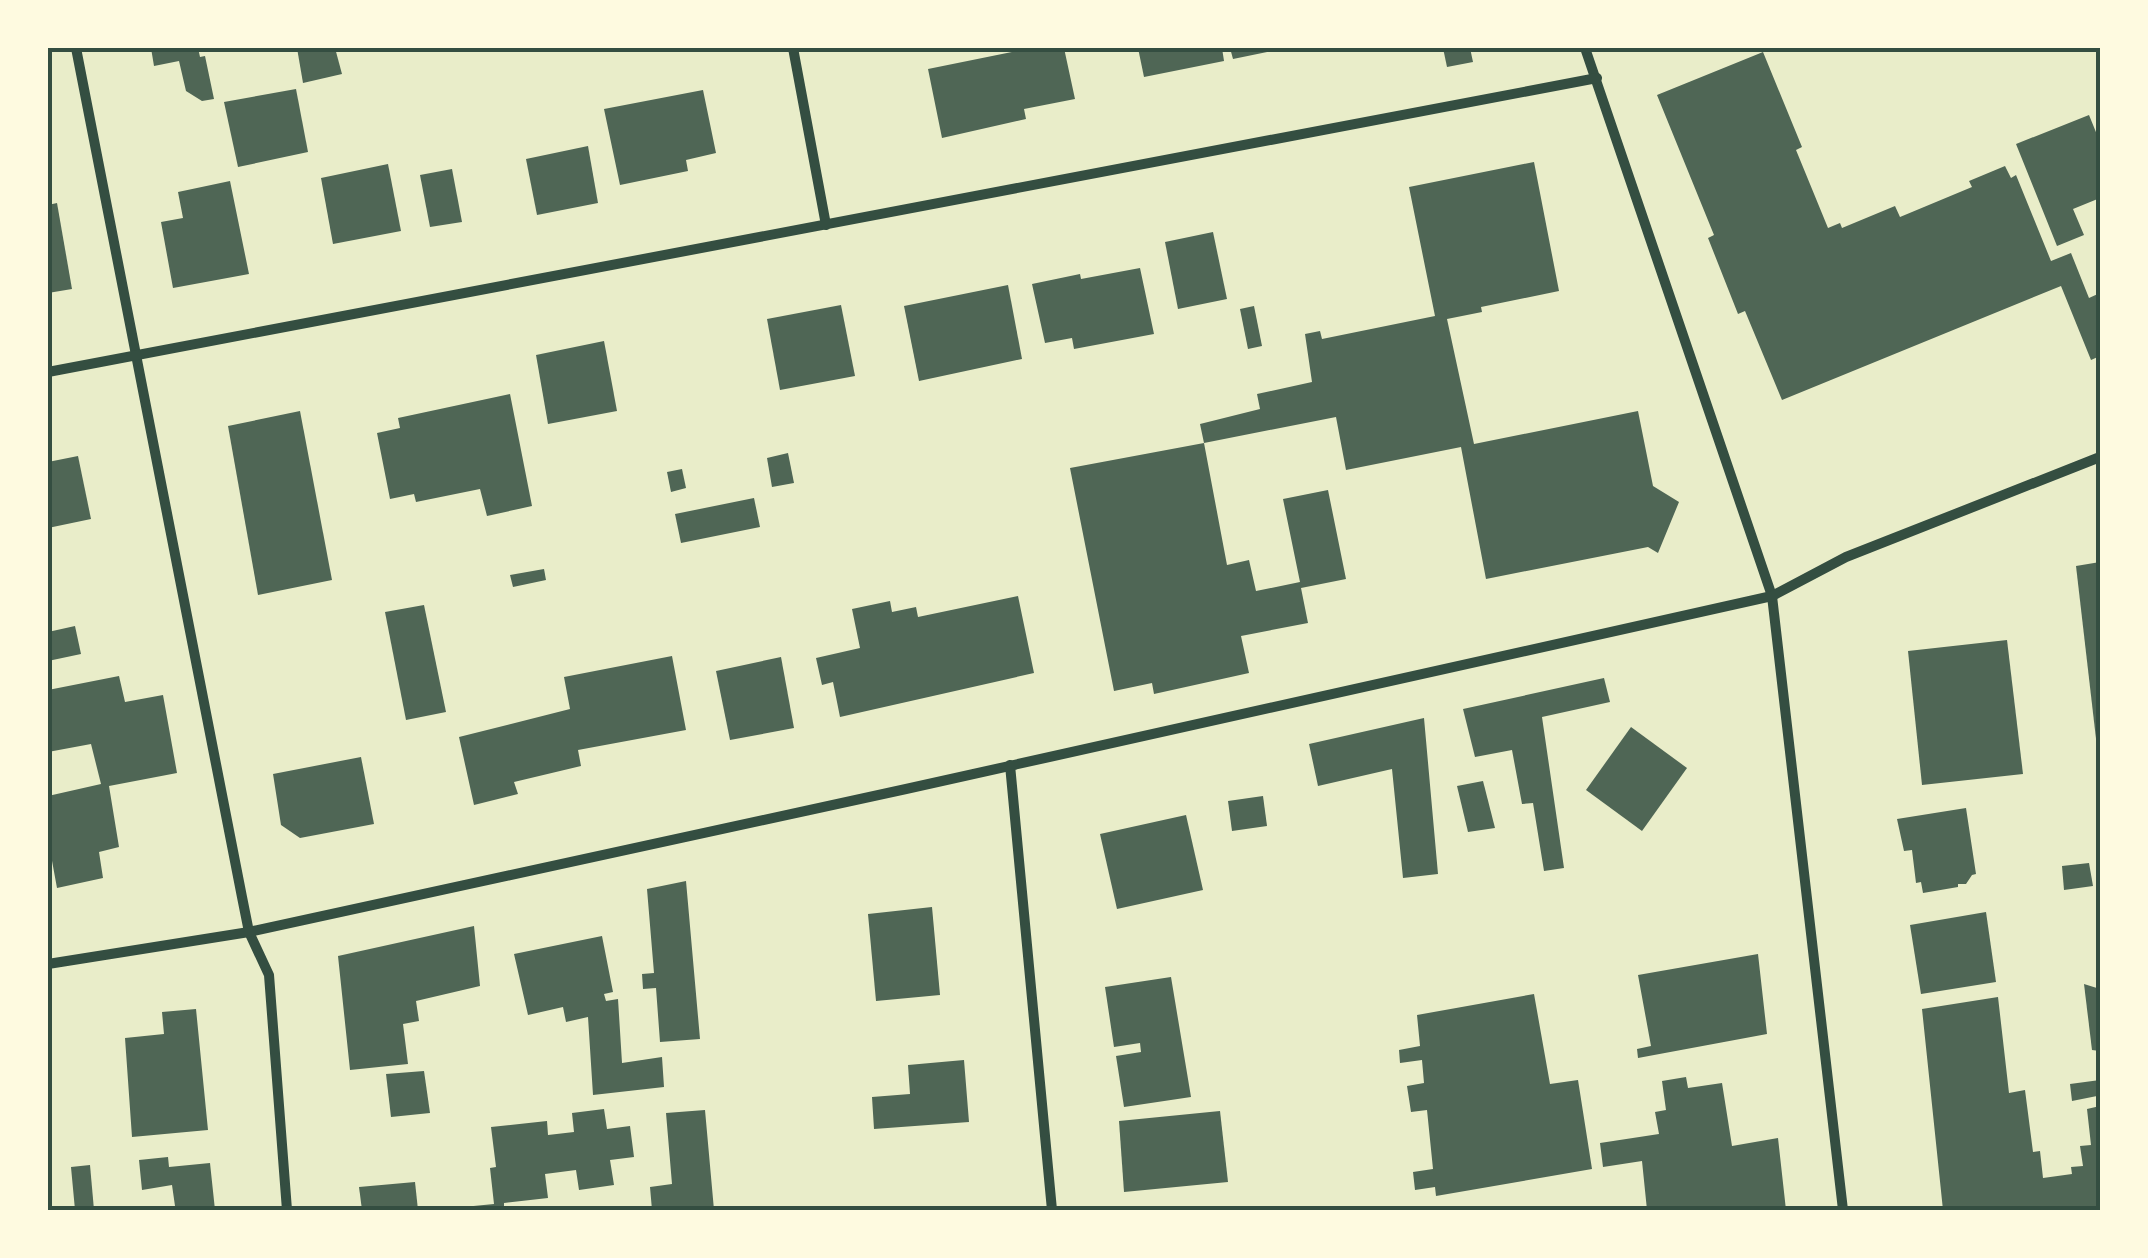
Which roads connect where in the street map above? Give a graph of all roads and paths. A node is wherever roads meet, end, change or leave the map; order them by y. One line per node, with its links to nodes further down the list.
1 (76, 48): 6 (street)
2 (793, 48): 5 (street)
3 (1586, 48): 4 (street)
4 (1597, 78): 5 (street); 9 (street)
5 (826, 225): 6 (street)
6 (136, 355): 7 (street); 11 (street)
7 (48, 372)
8 (2100, 457): 9 (street)
9 (1772, 596): 10 (street); 15 (street)
10 (1010, 765): 11 (street); 14 (street)
11 (249, 932): 12 (street); 13 (street)
12 (48, 964)
13 (287, 1210)
14 (1052, 1210)
15 (1844, 1210)

